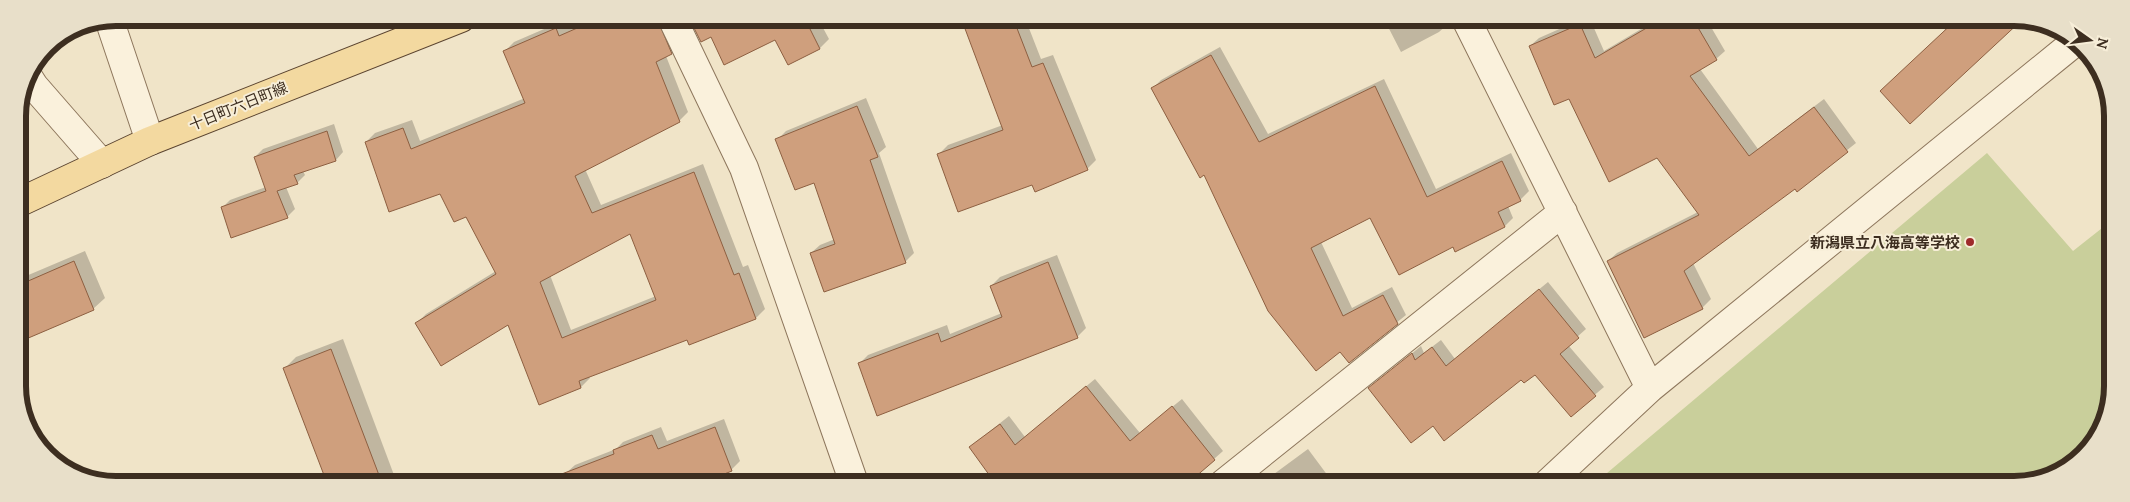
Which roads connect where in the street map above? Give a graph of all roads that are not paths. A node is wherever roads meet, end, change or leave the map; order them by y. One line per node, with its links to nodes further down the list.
1 (110, 26): 7 (street)
2 (441, 26): 7 (main road, 十日町六日町線)
3 (676, 26): 12 (street)
4 (1469, 26): 10 (street)
5 (2065, 50): 11 (street)
6 (32, 84): 8 (street)
7 (150, 141): 8 (main road, 十日町六日町線)
8 (102, 164): 9 (main road, 十日町六日町線)
9 (26, 198)
10 (1562, 212): 11 (street); 13 (street)
11 (1650, 388): 14 (street)
12 (852, 476)
13 (1233, 476)
14 (1556, 476)

